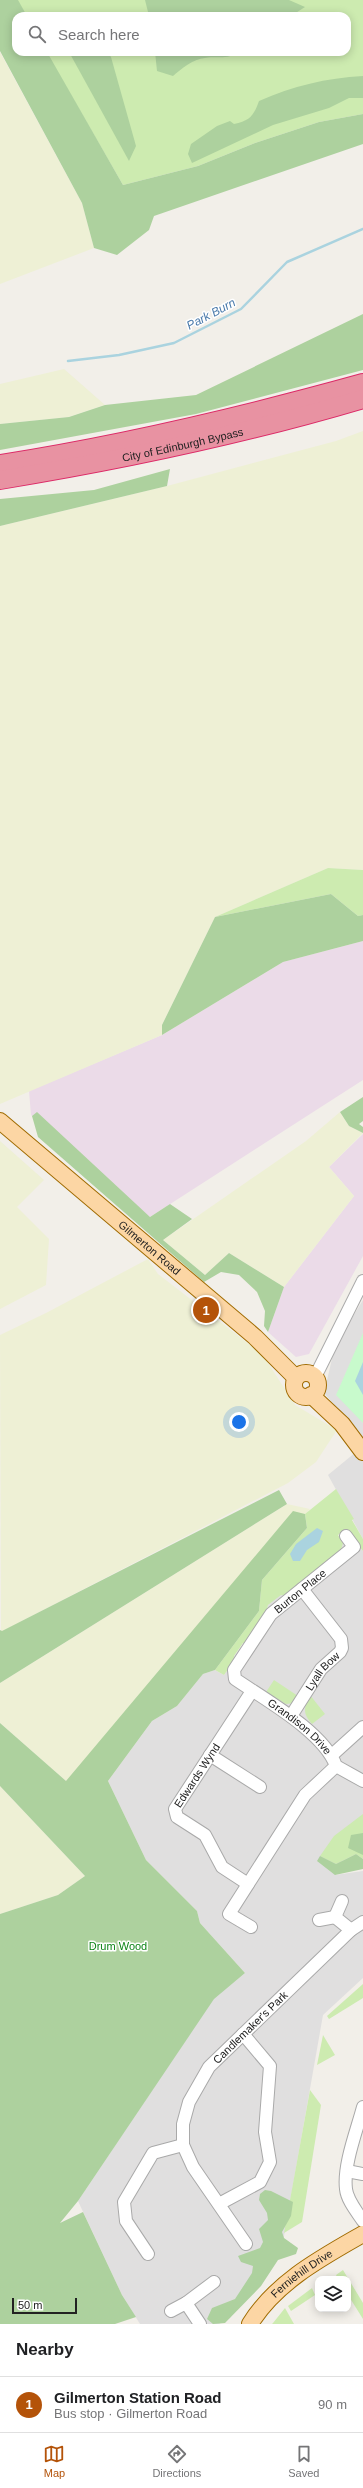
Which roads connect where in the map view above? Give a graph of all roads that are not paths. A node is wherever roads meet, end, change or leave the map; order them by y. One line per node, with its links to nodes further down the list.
1 (363, 383): 3 (highway, City of Edinburgh Bypass)
2 (363, 399): 6 (highway, City of Edinburgh Bypass)
3 (55, 455): 4 (highway); 5 (highway, City of Edinburgh Bypass)
4 (0, 461)
5 (0, 464)
6 (71, 468): 7 (highway, City of Edinburgh Bypass); 8 (highway)
7 (0, 480)
8 (0, 484)
9 (0, 1121): 12 (main road, Gilmerton Road)
10 (363, 1281): 11 (street)
11 (314, 1377): 12 (main road); 13 (main road)
12 (296, 1378): 13 (main road)
13 (311, 1395): 14 (main road)
14 (363, 1452)
15 (346, 1536): 16 (street, Burton Place)
16 (302, 1589): 17 (street, Burton Place); 19 (street, Lyall Bow)
17 (234, 1675): 18 (street, Grandison Drive)
18 (252, 1691): 19 (street, Grandison Drive); 21 (street, Edwards Wynd)
19 (291, 1716): 22 (street, Grandison Drive)
20 (363, 1727): 22 (street)
21 (210, 1755): 24 (street); 25 (street, Edwards Wynd)
22 (334, 1761): 23 (street, Grandison Drive); 25 (street)
23 (363, 1781)
24 (260, 1787)
25 (248, 1884): 30 (street)
26 (342, 1901): 27 (street)
27 (335, 1917): 28 (street); 31 (street)
28 (320, 1920)
29 (363, 1922): 31 (street, Candlemaker's Park)
30 (251, 1928)
31 (351, 1930): 32 (street, Candlemaker's Park)
32 (242, 2034): 35 (street, Candlemaker's Park); 39 (street)
33 (363, 2106): 36 (street)
34 (363, 2141): 36 (street)
35 (184, 2145): 39 (street, Candlemaker's Park); 43 (street)
36 (352, 2147): 37 (street)
37 (347, 2171): 38 (street); 40 (street)
38 (363, 2174)
39 (219, 2204): 42 (street, Candlemaker's Park)
40 (363, 2221)
41 (363, 2234): 48 (main road, Ferniehill Drive)
42 (246, 2244)
43 (148, 2254)
44 (214, 2282): 45 (street)
45 (186, 2303): 46 (street); 47 (street)
46 (171, 2311)
47 (200, 2324)
48 (250, 2324)

